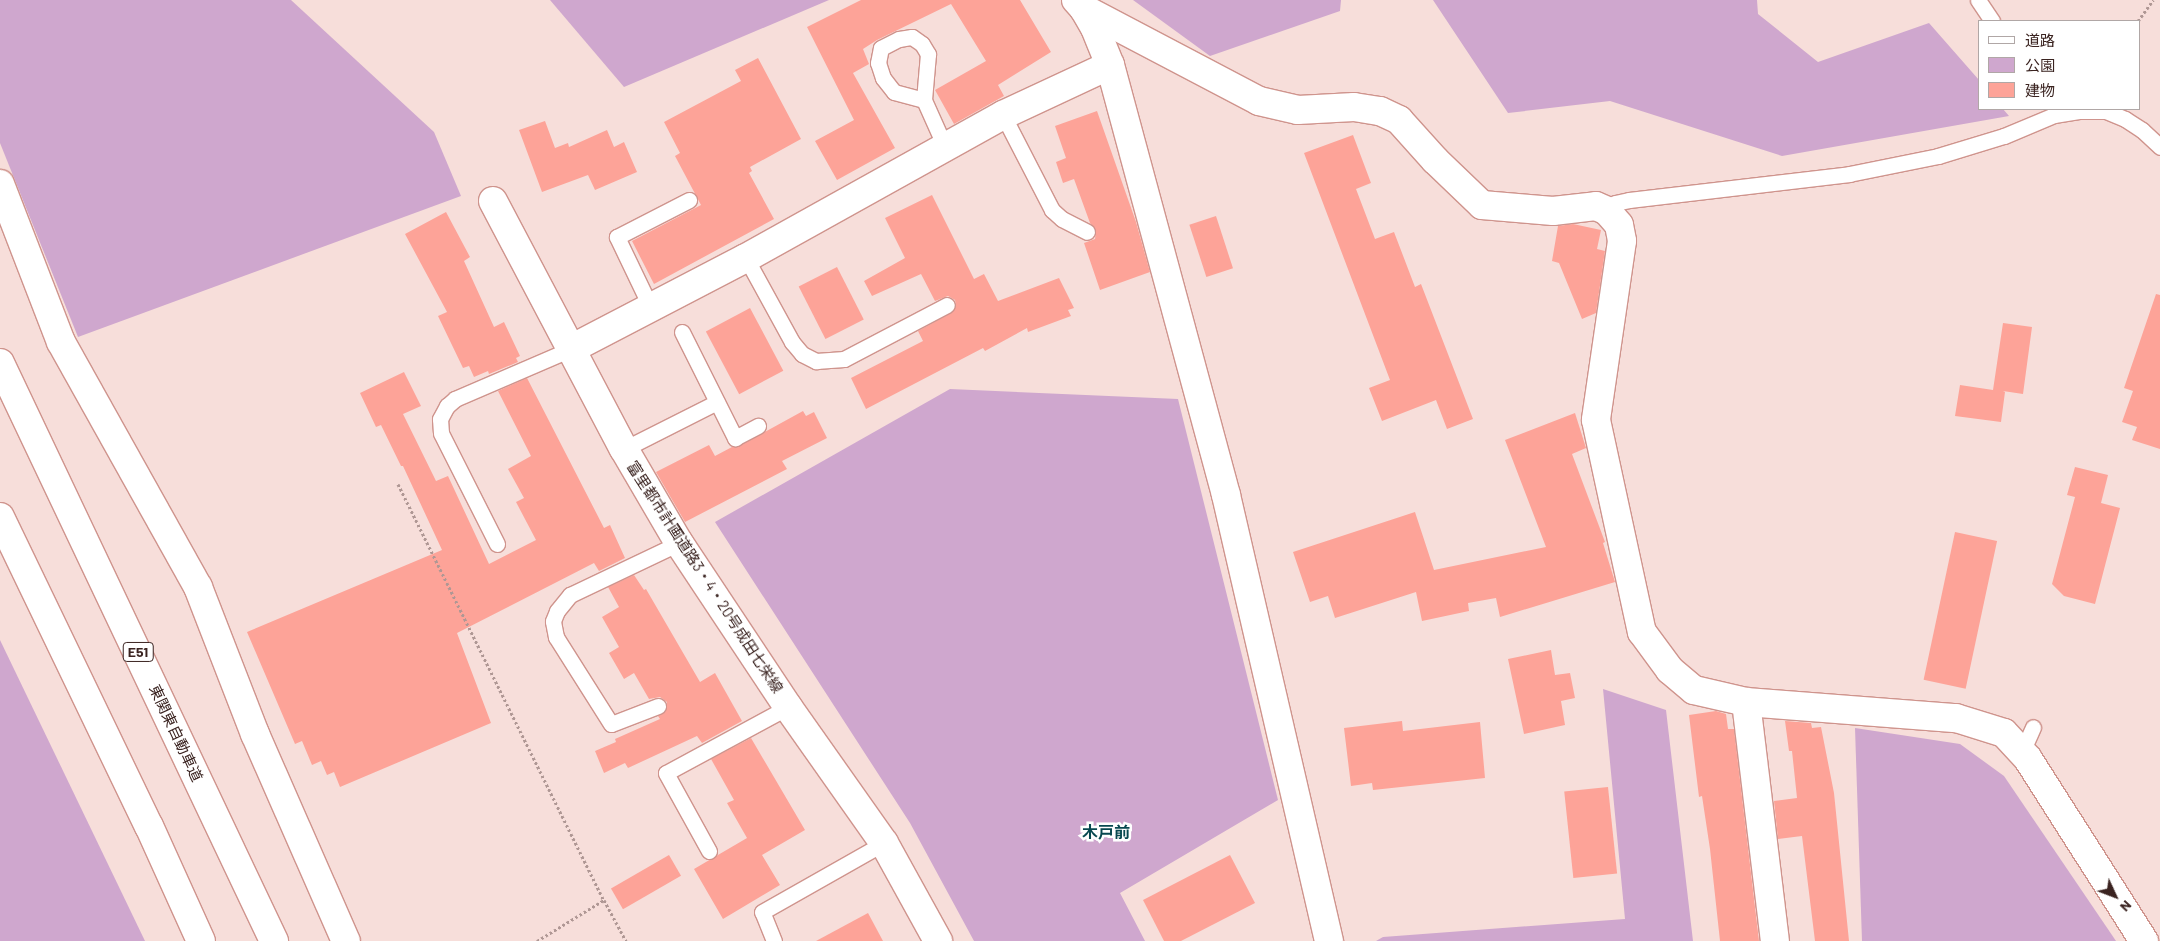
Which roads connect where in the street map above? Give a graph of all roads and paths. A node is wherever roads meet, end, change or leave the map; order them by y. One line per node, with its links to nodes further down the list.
1 (1978, 0): 4 (lane)
2 (2153, 0): 5 (path)
3 (1080, 4): 6 (main road); 15 (main road)
4 (1991, 20)
5 (2139, 20)
6 (1110, 65): 9 (main road); 45 (main road)
7 (924, 100): 10 (lane)
8 (2052, 112): 11 (lane); 15 (lane)
9 (1003, 115): 10 (main road); 16 (lane)
10 (945, 147): 17 (main road)
11 (2160, 147)
12 (0, 184): 40 (main road)
13 (689, 200): 19 (lane)
14 (493, 201): 21 (main road, 富里都市計画道路3・4・20号成田七栄線)
15 (1607, 211): 30 (main road)
16 (1087, 232)
17 (746, 258): 18 (lane); 19 (main road)
18 (947, 305)
19 (651, 308): 21 (main road)
20 (682, 332): 23 (lane)
21 (571, 349): 25 (main road, 富里都市計画道路3・4・20号成田七栄線); 29 (lane)
22 (0, 363): 39 (main road, 東関東自動車道 / E51)
23 (717, 402): 24 (lane); 25 (lane)
24 (758, 426)
25 (624, 449): 28 (main road, 富里都市計画道路3・4・20号成田七栄線)
26 (398, 484): 37 (path)
27 (0, 517): 38 (main road)
28 (680, 542): 31 (lane); 32 (main road, 富里都市計画道路3・4・20号成田七栄線)
29 (497, 544)
30 (1746, 702): 34 (main road); 46 (main road)
31 (658, 706)
32 (788, 707): 35 (main road, 富里都市計画道路3・4・20号成田七栄線); 36 (lane)
33 (2033, 727): 34 (lane)
34 (2022, 752): 47 (main road)
35 (884, 843): 43 (lane); 44 (main road, 富里都市計画道路3・4・20号成田七栄線)
36 (709, 851)
37 (604, 900): 41 (path); 42 (path)
38 (201, 941)
39 (274, 941)
40 (346, 941)
41 (536, 941)
42 (626, 941)
43 (774, 941)
44 (938, 941)
45 (1329, 941)
46 (1775, 941)
47 (2144, 941)

